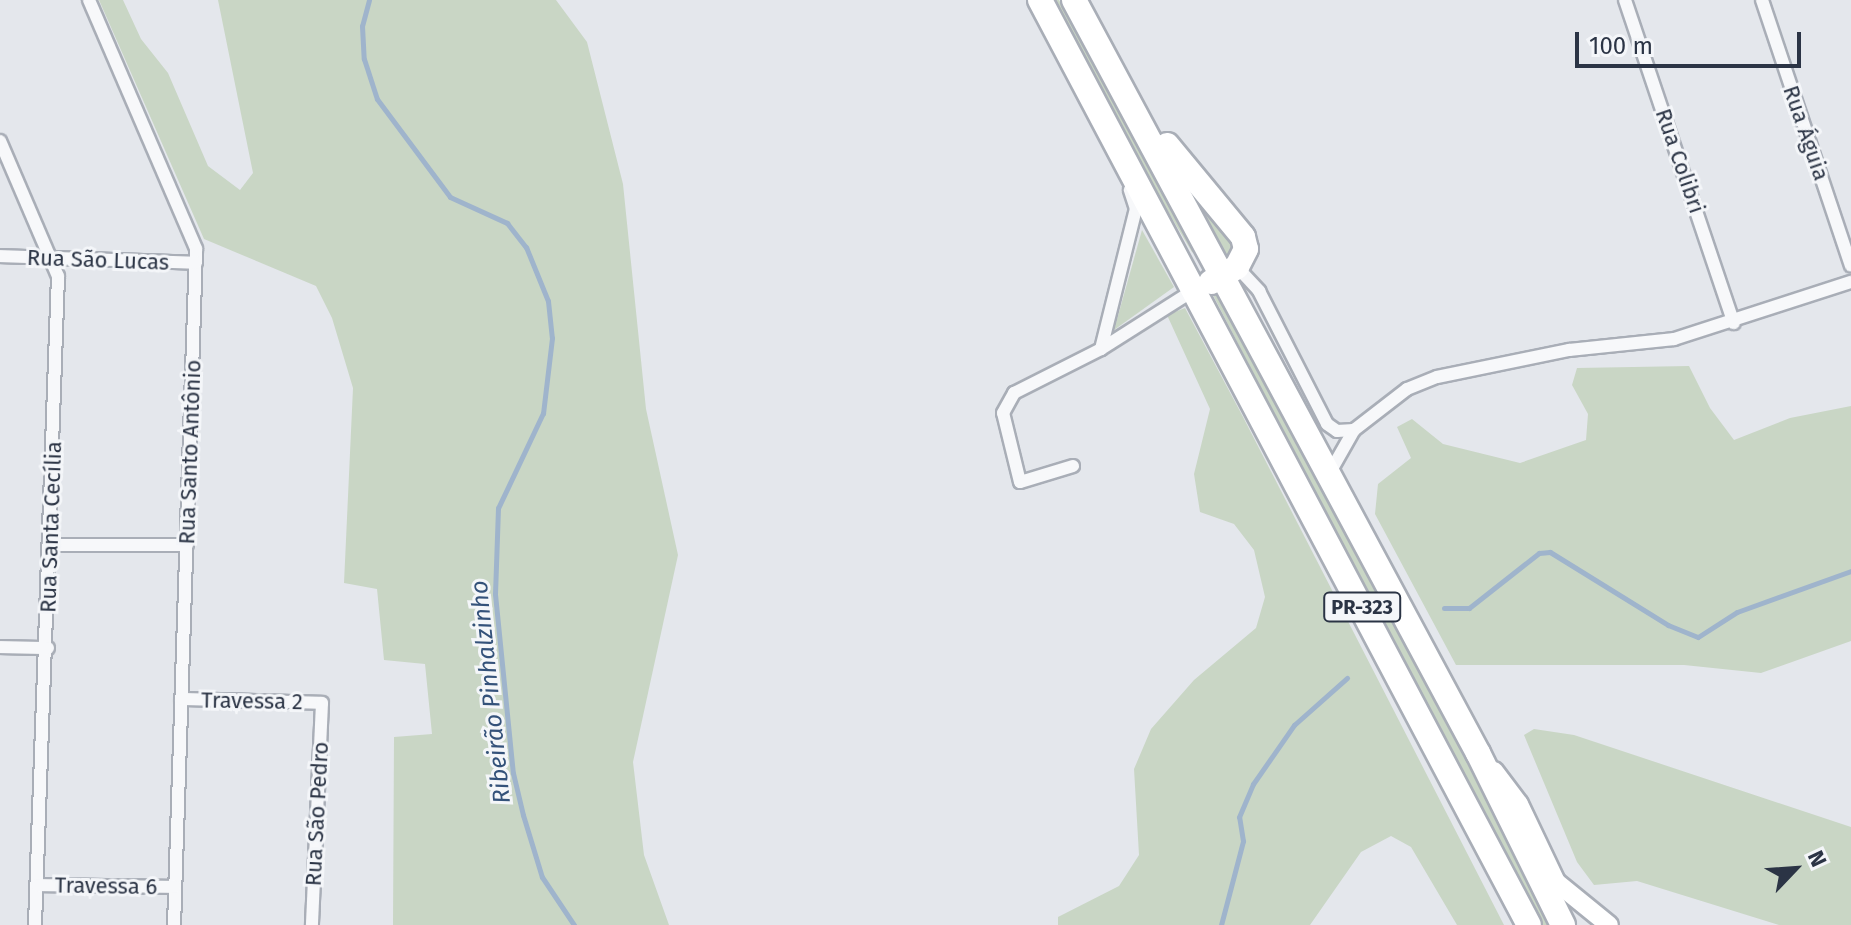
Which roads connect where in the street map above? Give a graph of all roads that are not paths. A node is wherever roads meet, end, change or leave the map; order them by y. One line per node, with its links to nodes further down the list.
1 (89, 0): 10 (street, Rua Santo Antônio)
2 (1040, 0): 6 (highway)
3 (1076, 0): 12 (highway, PR-323); 12 (highway)
4 (1625, 0): 14 (street, Rua Colibri)
5 (1762, 0): 11 (street, Rua Águia)
6 (1115, 140): 12 (highway); 15 (street)
7 (0, 141): 9 (street, Rua Santa Cecília)
8 (0, 256): 9 (street, Rua São Lucas)
9 (51, 259): 10 (street, Rua São Lucas); 19 (street, Rua Santa Cecília)
10 (196, 263): 20 (street, Rua Santo Antônio)
11 (1851, 266)
12 (1217, 279): 15 (street); 16 (street); 18 (highway, PR-323); 32 (highway, PR-323)
13 (1851, 282): 14 (street)
14 (1734, 323): 16 (street)
15 (1101, 349): 17 (street)
16 (1354, 430): 18 (street)
17 (1073, 466)
18 (1329, 474): 25 (highway, PR-323)
19 (51, 545): 20 (street); 22 (street, Rua Santa Cecília)
20 (187, 545): 23 (street, Rua Santo Antônio)
21 (0, 647): 22 (street)
22 (48, 648): 26 (street, Rua Santa Cecília)
23 (181, 699): 24 (street, Travessa 2); 27 (street, Rua Santo Antônio)
24 (322, 703): 31 (street, Rua São Pedro)
25 (1478, 753): 28 (street); 33 (highway, PR-323)
26 (38, 885): 27 (street, Travessa 6); 29 (street, Rua Santa Cecília)
27 (175, 887): 30 (street, Rua Santo Antônio)
28 (1604, 918)
29 (35, 925)
30 (174, 925)
31 (312, 925)
32 (1529, 925)
33 (1563, 925)

